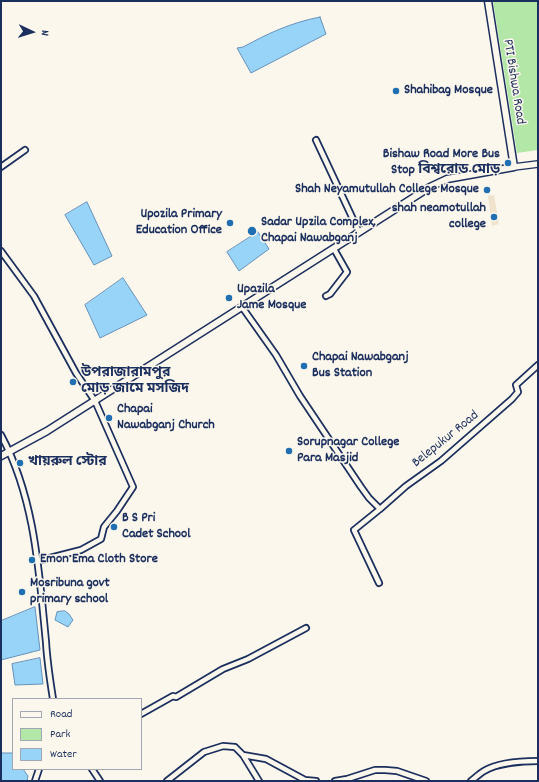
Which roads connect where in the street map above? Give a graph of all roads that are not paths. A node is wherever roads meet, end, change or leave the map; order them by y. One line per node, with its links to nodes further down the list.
1 (488, 1): 6 (highway, PTI Bishwa Road)
2 (316, 140): 7 (street)
3 (25, 150): 5 (street)
4 (538, 164): 6 (main road)
5 (1, 167)
6 (514, 167): 7 (highway)
7 (359, 232): 8 (highway)
8 (334, 249): 10 (street); 11 (highway)
9 (1, 251): 13 (street)
10 (326, 296)
11 (242, 307): 13 (highway); 17 (street)
12 (538, 365): 17 (street, Belepukur Road)
13 (95, 401): 15 (highway); 18 (street)
14 (1, 435): 15 (street)
15 (10, 451): 16 (highway); 18 (street)
16 (1, 456)
17 (380, 509): 19 (street)
18 (38, 561): 21 (street)
19 (378, 582)
20 (306, 628): 22 (street)
21 (53, 698)
22 (142, 713)
23 (243, 755): 29 (street); 30 (street); 31 (street)
24 (538, 761): 34 (street)
25 (39, 770): 27 (street)
26 (93, 770): 28 (street)
27 (35, 781)
28 (100, 781)
29 (167, 781)
30 (259, 781)
31 (316, 781)
32 (335, 781): 33 (street)
33 (426, 781)
34 (471, 781)

